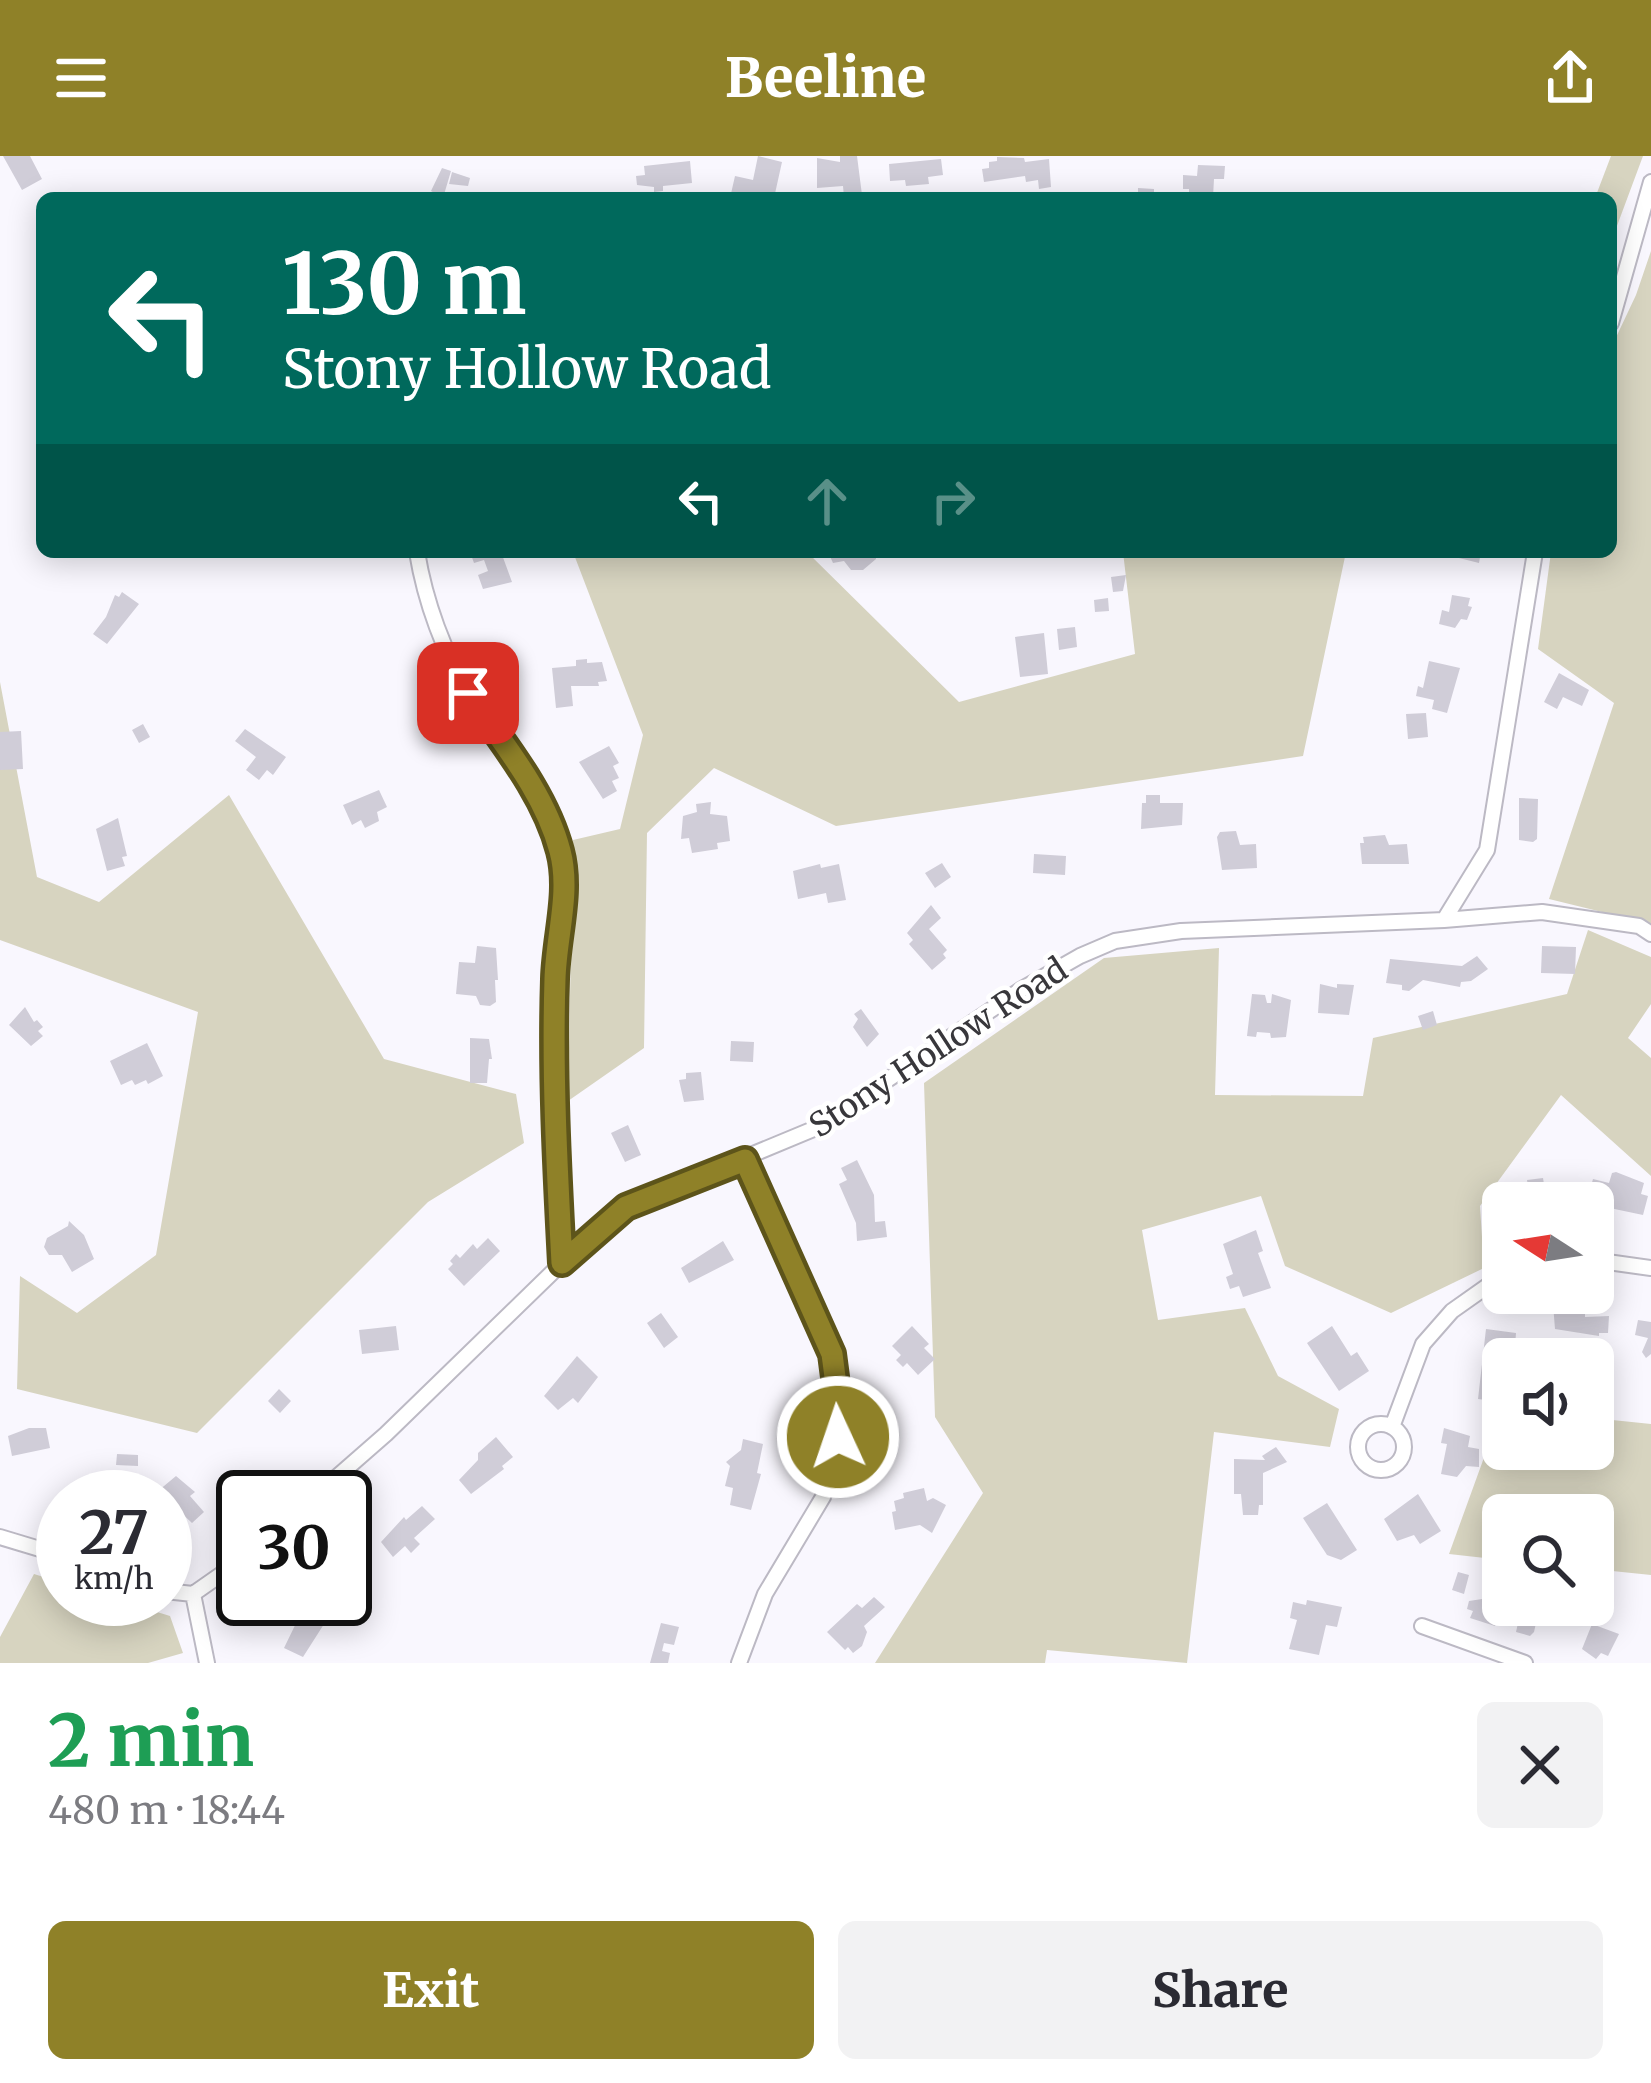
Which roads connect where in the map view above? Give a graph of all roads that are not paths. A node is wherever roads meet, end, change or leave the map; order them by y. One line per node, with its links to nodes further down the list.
1 (1651, 182): 2 (street)
2 (1617, 302)
3 (418, 558): 8 (street)
4 (1534, 558): 5 (street)
5 (1444, 920): 6 (street, Stony Hollow Road); 7 (street, Stony Hollow Road)
6 (1651, 934)
7 (745, 1160): 8 (street, Stony Hollow Road); 20 (street)
8 (562, 1263): 13 (street, Stony Hollow Road)
9 (1614, 1263): 10 (street)
10 (1651, 1268)
11 (1482, 1290): 12 (street)
12 (1392, 1427)
13 (345, 1470)
14 (0, 1537): 15 (street)
15 (36, 1548)
16 (216, 1578): 17 (street)
17 (193, 1594): 19 (street)
18 (1422, 1626): 21 (street)
19 (207, 1663)
20 (740, 1663)
21 (1525, 1663)

